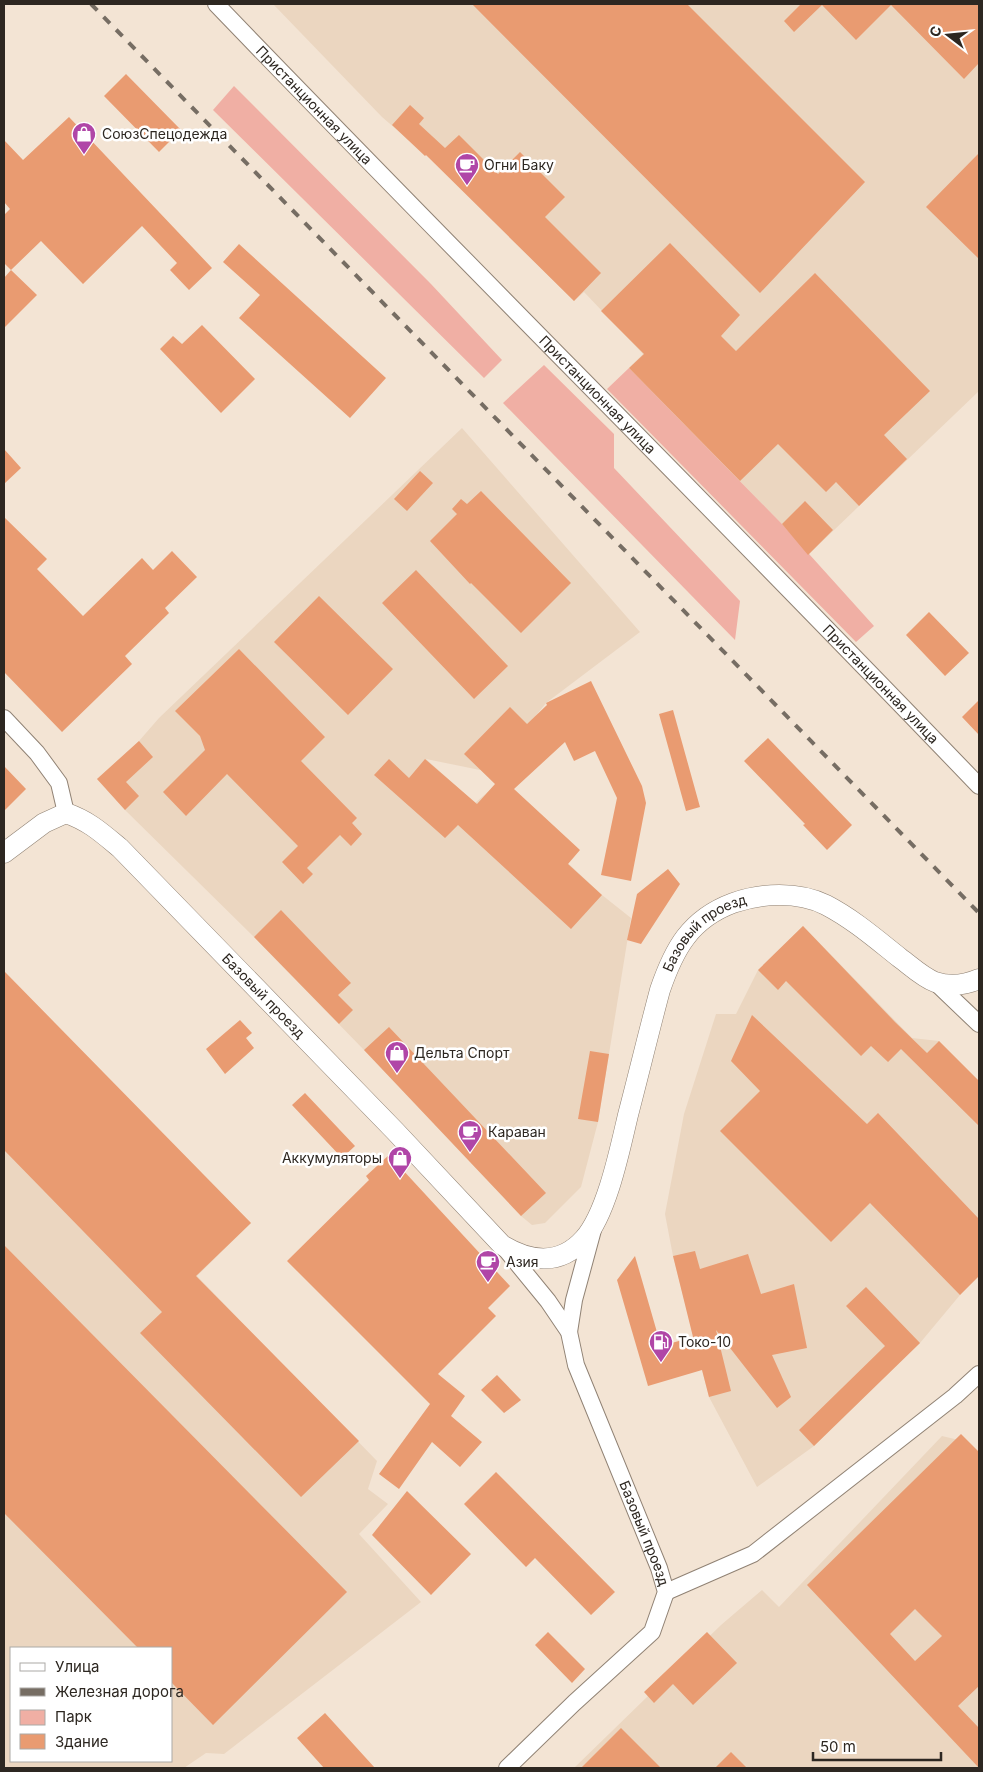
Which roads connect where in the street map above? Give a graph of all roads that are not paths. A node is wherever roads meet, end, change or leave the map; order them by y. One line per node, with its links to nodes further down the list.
1 (216, 4): 3 (street, Пристанционная улица)
2 (4, 718): 4 (street)
3 (979, 786)
4 (66, 813): 5 (street); 11 (street, Базовый проезд)
5 (4, 853)
6 (976, 980): 7 (street, Базовый проезд); 8 (street)
7 (934, 981): 8 (street); 10 (street, Базовый проезд)
8 (961, 1006): 9 (street)
9 (979, 1024)
10 (595, 1222): 11 (street, Базовый проезд); 12 (street, Базовый проезд)
11 (502, 1245): 12 (street, Базовый проезд)
12 (569, 1332): 14 (street, Базовый проезд)
13 (979, 1374): 14 (street)
14 (666, 1592): 15 (street, Базовый проезд)
15 (507, 1768)

